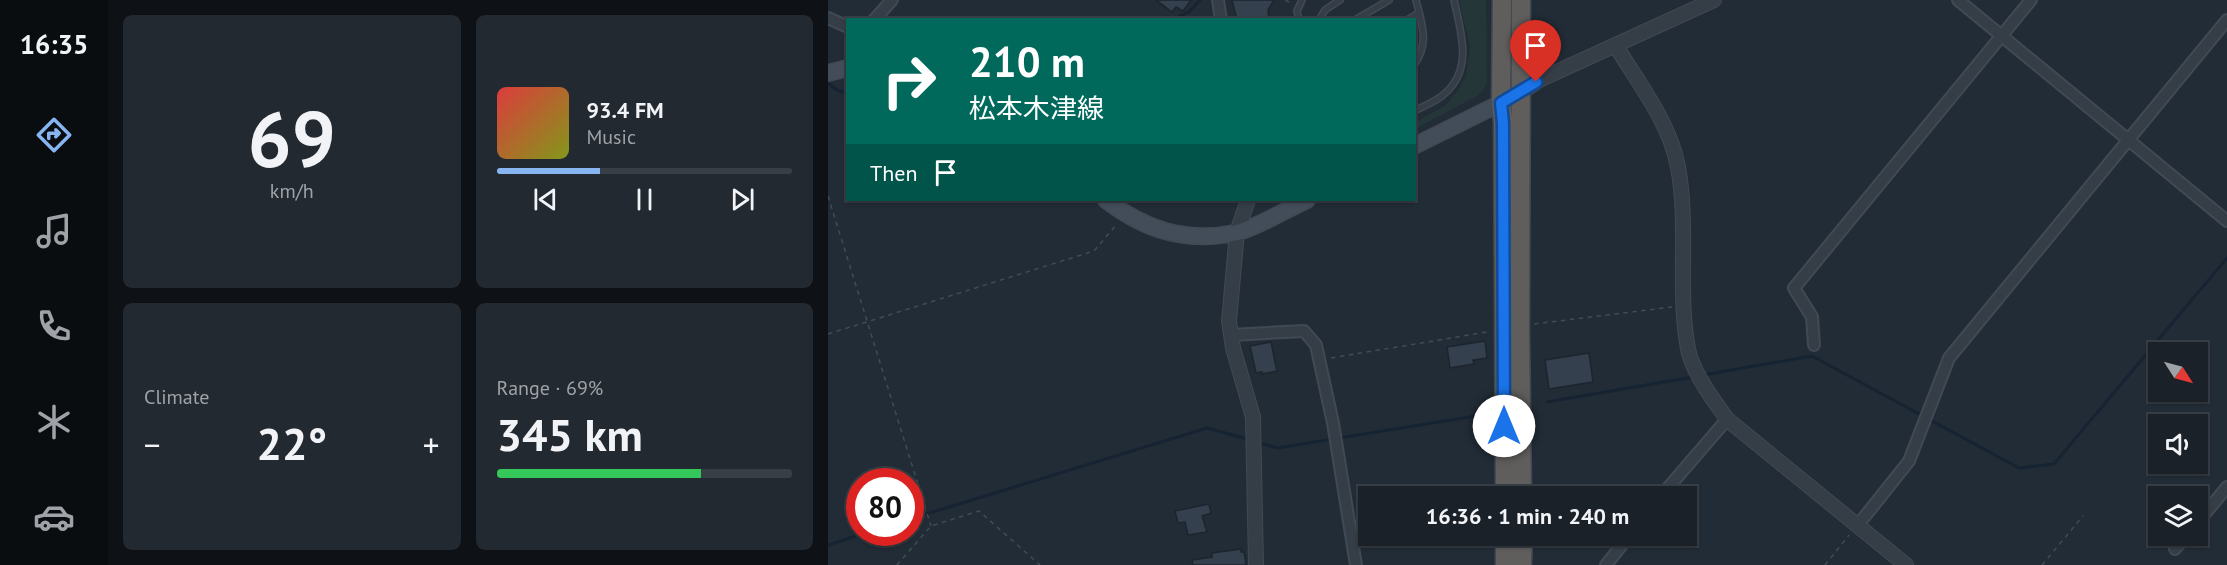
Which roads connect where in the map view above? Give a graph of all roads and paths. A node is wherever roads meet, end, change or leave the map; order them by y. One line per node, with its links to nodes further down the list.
1 (892, 0): 15 (street)
2 (1218, 0): 16 (street)
3 (1302, 0): 17 (lane)
4 (1340, 0): 18 (lane)
5 (1389, 0): 19 (lane)
6 (1416, 0): 13 (lane)
7 (1454, 0): 30 (lane)
8 (1502, 0): 29 (highway)
9 (1521, 0): 28 (highway)
10 (1714, 0): 24 (street)
11 (1958, 0): 23 (street)
12 (2031, 0): 23 (street)
13 (1419, 13): 20 (lane); 25 (lane)
14 (828, 18): 22 (street)
15 (876, 18)
16 (1221, 18)
17 (1299, 18)
18 (1320, 18)
19 (1358, 18)
20 (1410, 18)
21 (2227, 20): 31 (street)
22 (846, 26)
23 (2000, 37): 31 (street); 46 (street)
24 (1616, 46): 28 (street); 40 (street)
25 (1416, 62)
26 (846, 68): 27 (main road)
27 (828, 73)
28 (1521, 93): 29 (main road); 50 (highway)
29 (1501, 103): 32 (main road); 49 (highway)
30 (1416, 110)
31 (2128, 140): 38 (street); 55 (street)
32 (1416, 145)
33 (828, 196): 41 (path)
34 (1107, 201): 37 (main road)
35 (1248, 201): 39 (street)
36 (1305, 201): 39 (main road)
37 (1124, 214): 39 (main road); 41 (path)
38 (2227, 221)
39 (1237, 232): 45 (street)
40 (1684, 305): 42 (path); 48 (street)
41 (866, 322): 44 (path); 56 (path)
42 (1533, 324)
43 (1487, 332): 47 (path)
44 (828, 334)
45 (1231, 335): 47 (street); 64 (street)
46 (1814, 345)
47 (1319, 360): 65 (street)
48 (1728, 420): 51 (street); 55 (street)
49 (1504, 486)
50 (1522, 486)
51 (1670, 486)
52 (2227, 487): 53 (street)
53 (2208, 510)
54 (2083, 516): 71 (path)
55 (1858, 525): 69 (path); 70 (street)
56 (931, 526): 62 (path); 63 (path)
57 (1505, 546): 66 (highway)
58 (1522, 546): 67 (highway)
59 (1621, 546): 68 (street)
60 (2178, 546): 61 (street)
61 (2175, 549)
62 (897, 565)
63 (1041, 565)
64 (1256, 565)
65 (1356, 565)
66 (1505, 565)
67 (1522, 565)
68 (1606, 565)
69 (1825, 565)
70 (1906, 565)
71 (2042, 565)

